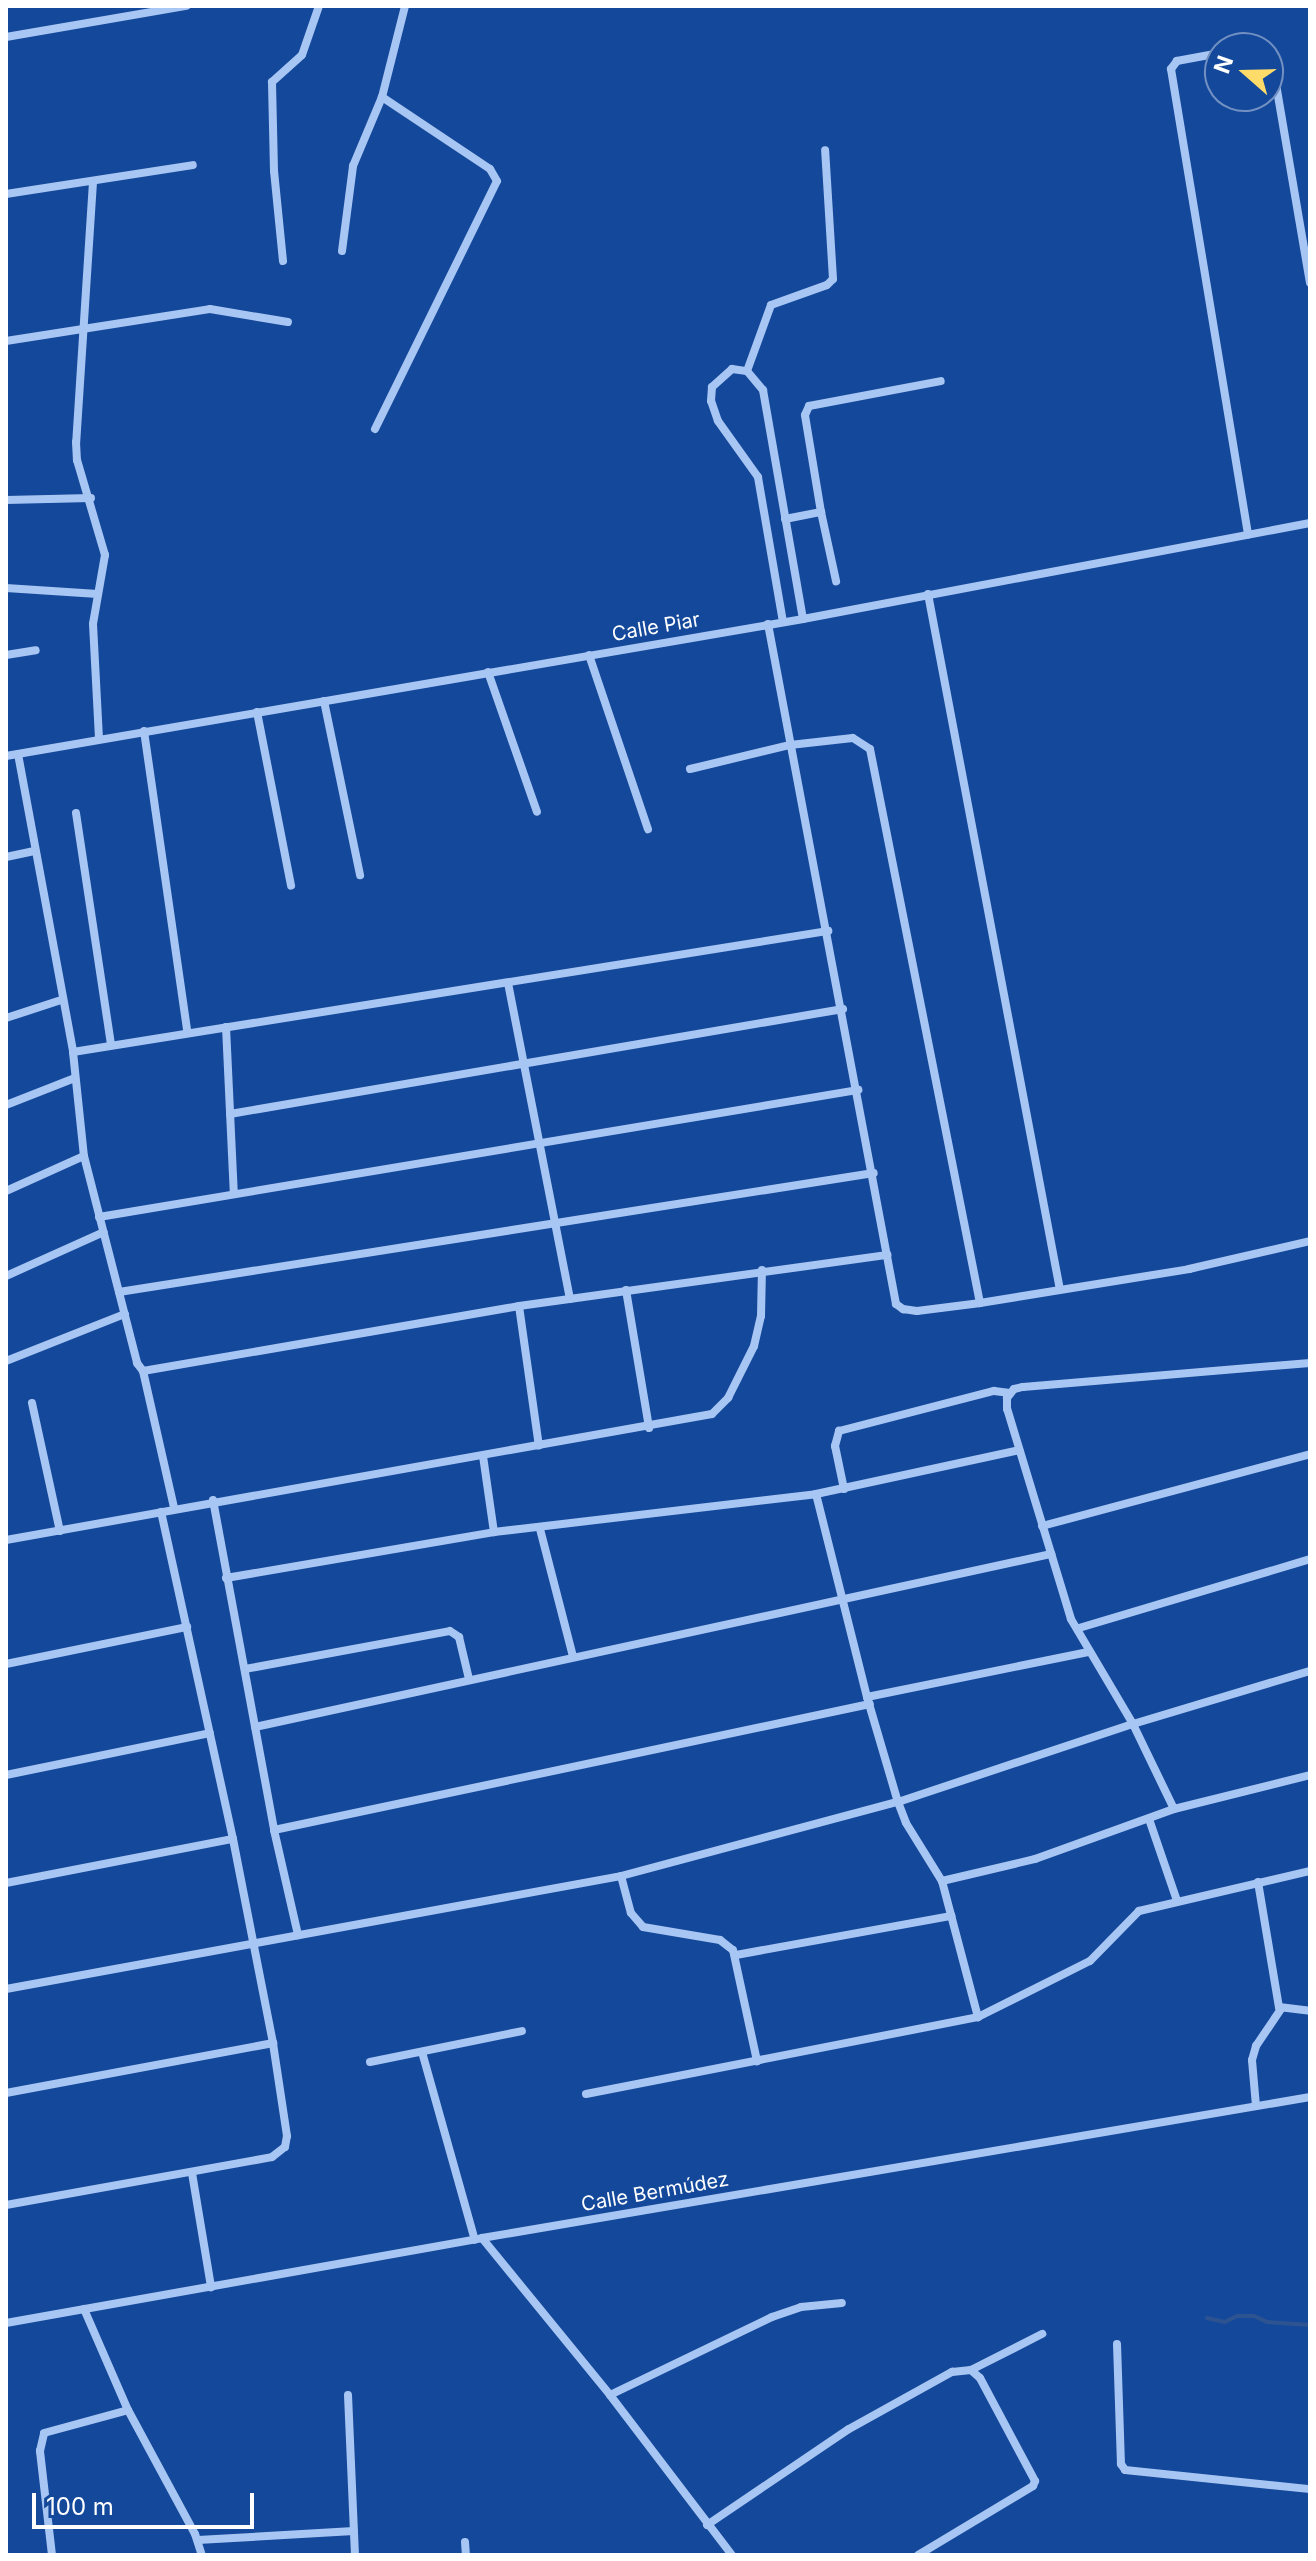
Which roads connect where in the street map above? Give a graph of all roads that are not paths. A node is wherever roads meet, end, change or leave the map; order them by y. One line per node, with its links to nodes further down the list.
1 (186, 6): 4 (street)
2 (319, 6): 13 (street)
3 (405, 6): 6 (street)
4 (6, 37)
5 (1204, 56): 26 (street)
6 (382, 97): 12 (street); 20 (street)
7 (1281, 112): 14 (street)
8 (825, 150): 18 (street)
9 (193, 165): 10 (street)
10 (93, 182): 11 (street); 16 (street)
11 (6, 194)
12 (342, 251)
13 (283, 261)
14 (1310, 283)
15 (288, 322): 16 (street)
16 (82, 329): 17 (street); 21 (street)
17 (6, 341)
18 (747, 371): 24 (street); 32 (street)
19 (941, 381): 23 (street)
20 (375, 429)
21 (91, 498): 22 (street); 29 (street)
22 (6, 500)
23 (821, 512): 24 (street); 27 (street)
24 (785, 519): 31 (street)
25 (1310, 523): 26 (street, Calle Piar)
26 (1248, 535): 30 (street, Calle Piar)
27 (836, 581)
28 (6, 588): 29 (street)
29 (98, 594): 41 (street)
30 (928, 594): 31 (street, Calle Piar); 80 (street)
31 (803, 619): 32 (street, Calle Piar)
32 (783, 622): 33 (street, Calle Piar)
33 (768, 624): 36 (street, Calle Piar); 42 (street)
34 (36, 650): 35 (street)
35 (6, 655)
36 (589, 655): 37 (street, Calle Piar); 48 (street)
37 (488, 672): 38 (street, Calle Piar); 46 (street)
38 (324, 701): 39 (street, Calle Piar); 51 (street)
39 (257, 712): 40 (street, Calle Piar); 52 (street)
40 (144, 731): 41 (street, Calle Piar); 59 (street)
41 (99, 739): 43 (street, Calle Piar)
42 (790, 745): 45 (street); 53 (street); 83 (street)
43 (18, 754): 44 (street, Calle Piar); 49 (street)
44 (6, 756)
45 (690, 769)
46 (537, 812)
47 (76, 813): 60 (street)
48 (648, 829)
49 (34, 851): 50 (street); 55 (street)
50 (6, 857)
51 (360, 875)
52 (291, 886)
53 (828, 931): 54 (street); 56 (street)
54 (508, 983): 58 (street); 62 (street)
55 (61, 1000): 57 (street); 61 (street)
56 (843, 1009): 62 (street); 64 (street)
57 (6, 1018)
58 (226, 1027): 59 (street); 66 (street)
59 (187, 1031): 60 (street)
60 (111, 1044): 61 (street)
61 (73, 1052): 63 (street)
62 (523, 1065): 66 (street); 67 (street)
63 (75, 1078): 65 (street); 68 (street)
64 (858, 1090): 67 (street); 69 (street)
65 (6, 1105)
66 (230, 1114): 71 (street)
67 (539, 1143): 71 (street); 73 (street)
68 (84, 1156): 70 (street); 72 (street)
69 (874, 1173): 73 (street); 76 (street)
70 (6, 1191)
71 (234, 1194): 72 (street)
72 (99, 1217): 74 (street)
73 (555, 1222): 81 (street); 82 (street)
74 (104, 1232): 78 (street); 81 (street)
75 (1310, 1241): 80 (street)
76 (887, 1255): 77 (street); 83 (street)
77 (762, 1270): 79 (street); 91 (street)
78 (6, 1276)
79 (626, 1290): 82 (street); 91 (street)
80 (1060, 1290): 83 (street)
81 (119, 1292): 85 (street)
82 (570, 1299): 84 (street)
83 (980, 1303)
84 (519, 1306): 88 (street); 92 (street)
85 (125, 1314): 86 (street); 88 (street)
86 (6, 1361)
87 (1310, 1363): 89 (street)
88 (143, 1371): 99 (street)
89 (1010, 1393): 93 (street); 96 (street)
90 (32, 1403): 103 (street)
91 (649, 1428): 92 (street)
92 (539, 1446): 95 (street)
93 (1019, 1450): 96 (street); 101 (street)
94 (1310, 1454): 101 (street)
95 (483, 1456): 98 (street); 104 (street)
96 (844, 1489): 97 (street)
97 (816, 1494): 102 (street); 109 (street)
98 (213, 1500): 99 (street); 108 (street)
99 (174, 1508): 100 (street)
100 (161, 1512): 103 (street); 110 (street)
101 (1042, 1526): 106 (street)
102 (540, 1529): 104 (street); 113 (street)
103 (60, 1531): 105 (street)
104 (494, 1532): 108 (street)
105 (6, 1540)
106 (1051, 1554): 109 (street); 111 (street)
107 (1310, 1559): 111 (street)
108 (226, 1578): 115 (street)
109 (842, 1598): 113 (street); 118 (street)
110 (187, 1627): 114 (street); 121 (street)
111 (1079, 1628): 112 (street)
112 (1089, 1652): 118 (street); 119 (street)
113 (573, 1657): 117 (street)
114 (6, 1664)
115 (245, 1669): 117 (street); 120 (street)
116 (1310, 1671): 119 (street)
117 (469, 1679): 120 (street)
118 (868, 1700): 124 (street); 127 (street)
119 (1133, 1724): 124 (street); 125 (street)
120 (255, 1727): 127 (street)
121 (210, 1733): 122 (street); 128 (street)
122 (6, 1775)
123 (1310, 1775): 125 (street)
124 (898, 1802): 130 (street); 131 (street)
125 (1174, 1809): 126 (street)
126 (1149, 1819): 131 (street); 134 (street)
127 (274, 1830): 136 (street)
128 (233, 1839): 133 (street); 137 (street)
129 (1310, 1871): 132 (street)
130 (621, 1876): 136 (street); 138 (street)
131 (942, 1881): 135 (street)
132 (1258, 1882): 134 (street); 140 (street)
133 (6, 1883)
134 (1177, 1901): 142 (street)
135 (951, 1916): 138 (street); 142 (street)
136 (298, 1935): 137 (street)
137 (252, 1944): 139 (street); 144 (street)
138 (736, 1955): 146 (street)
139 (6, 1989)
140 (1281, 2009): 141 (street); 151 (street)
141 (1310, 2011)
142 (978, 2017): 146 (street)
143 (522, 2031): 145 (street)
144 (273, 2043): 148 (street); 152 (street)
145 (422, 2052): 147 (street); 154 (street)
146 (757, 2061): 149 (street)
147 (370, 2062)
148 (6, 2093)
149 (586, 2094)
150 (1310, 2097): 151 (street, Calle Bermúdez)
151 (1256, 2106): 154 (street, Calle Bermúdez)
152 (192, 2173): 153 (street); 155 (street)
153 (6, 2205)
154 (478, 2239): 155 (street, Calle Bermúdez); 163 (street)
155 (211, 2287): 157 (street, Calle Bermúdez)
156 (842, 2303): 163 (street)
157 (84, 2309): 158 (street, Calle Bermúdez); 164 (street)
158 (6, 2323)
159 (1042, 2334): 161 (street)
160 (1117, 2344): 165 (street)
161 (971, 2370): 166 (street); 175 (street)
162 (348, 2395): 167 (street)
163 (610, 2395): 166 (street)
164 (128, 2410): 168 (street); 170 (street)
165 (1310, 2489)
166 (707, 2525): 174 (street)
167 (354, 2531): 168 (street); 172 (street)
168 (198, 2540): 171 (street)
169 (465, 2542): 173 (street)
170 (52, 2555)
171 (202, 2555)
172 (355, 2555)
173 (466, 2555)
174 (732, 2555)
175 (918, 2555)

